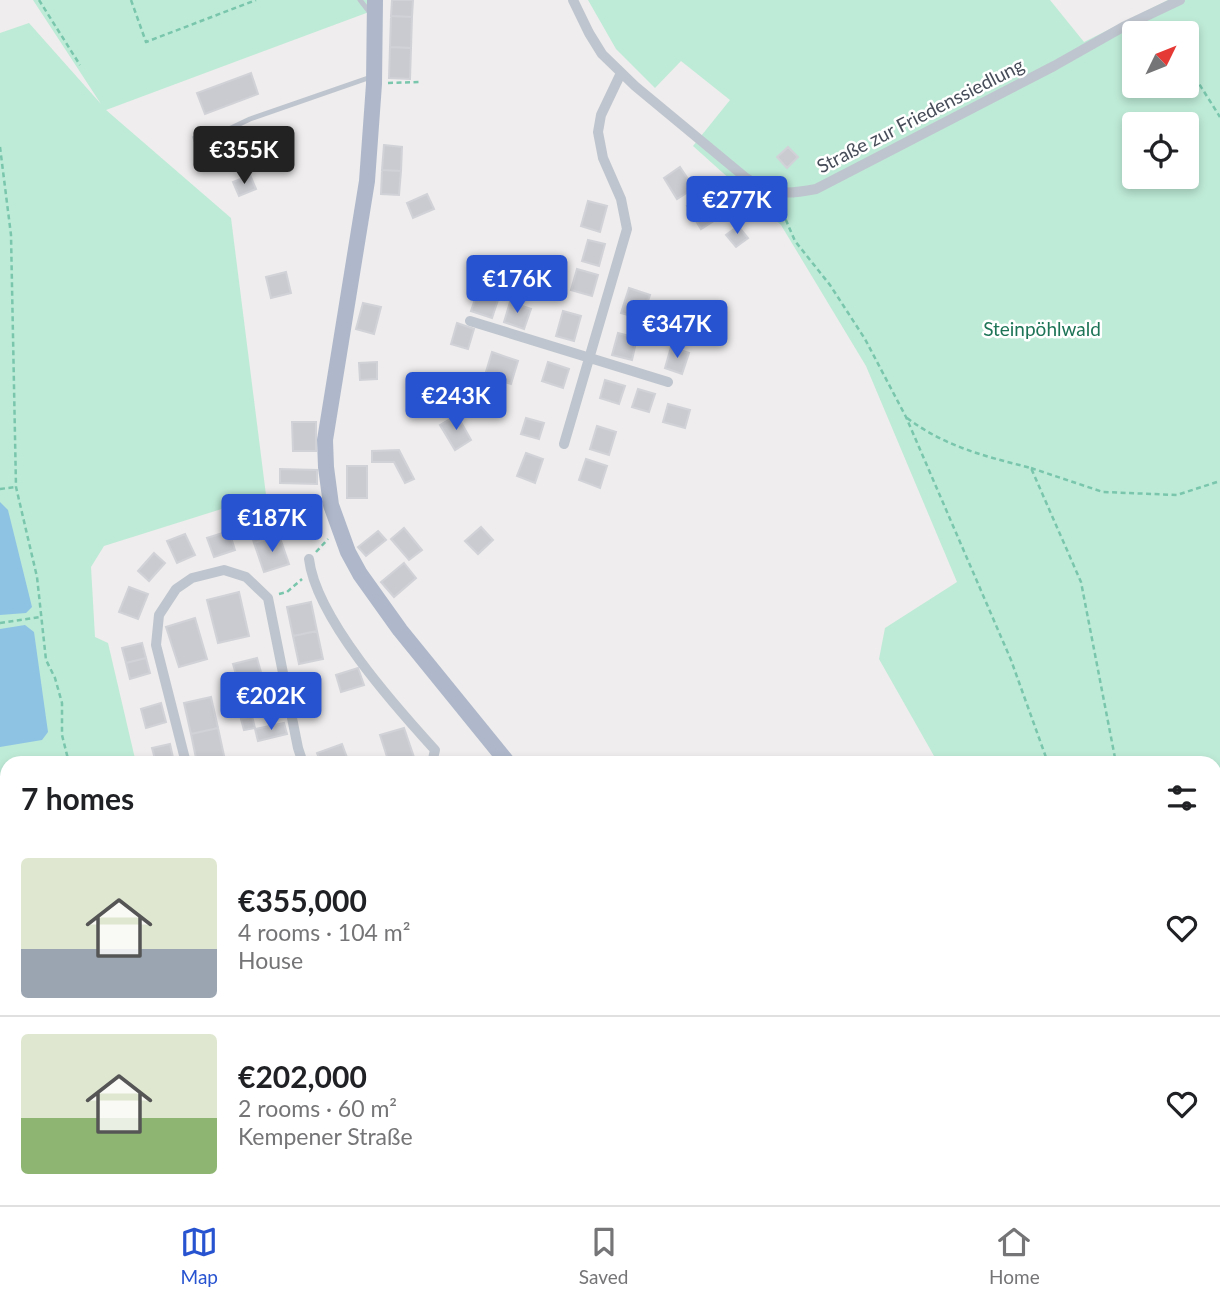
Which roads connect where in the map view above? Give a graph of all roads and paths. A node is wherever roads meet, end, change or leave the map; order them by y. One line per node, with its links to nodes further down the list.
1 (39, 0): 9 (path)
2 (131, 0): 3 (path)
3 (256, 0)
4 (360, 0): 8 (lane)
5 (375, 0): 8 (main road)
6 (573, 0): 10 (street)
7 (1180, 0): 17 (street, Straße zur Friedenssiedlung)
8 (376, 21): 11 (main road)
9 (80, 65)
10 (621, 73): 17 (street); 19 (street)
11 (374, 80): 12 (path); 15 (lane); 27 (main road)
12 (419, 82)
13 (1199, 84): 14 (path)
14 (1220, 117)
15 (229, 129)
16 (0, 147): 25 (path)
17 (775, 192): 21 (path)
18 (470, 321): 19 (street)
19 (588, 357): 20 (street); 22 (street)
20 (668, 382)
21 (906, 417): 23 (path); 38 (path)
22 (564, 444)
23 (1031, 468): 24 (path); 39 (path)
24 (1220, 481)
25 (16, 487): 26 (path); 31 (path)
26 (0, 489)
27 (339, 529): 28 (path); 37 (main road)
28 (309, 559): 29 (street)
29 (310, 572): 30 (path); 36 (street)
30 (268, 598): 34 (street); 35 (street)
31 (41, 617): 32 (path); 33 (path)
32 (0, 623)
33 (67, 756)
34 (184, 756)
35 (301, 756)
36 (434, 756)
37 (502, 756)
38 (1045, 756)
39 (1115, 756)

